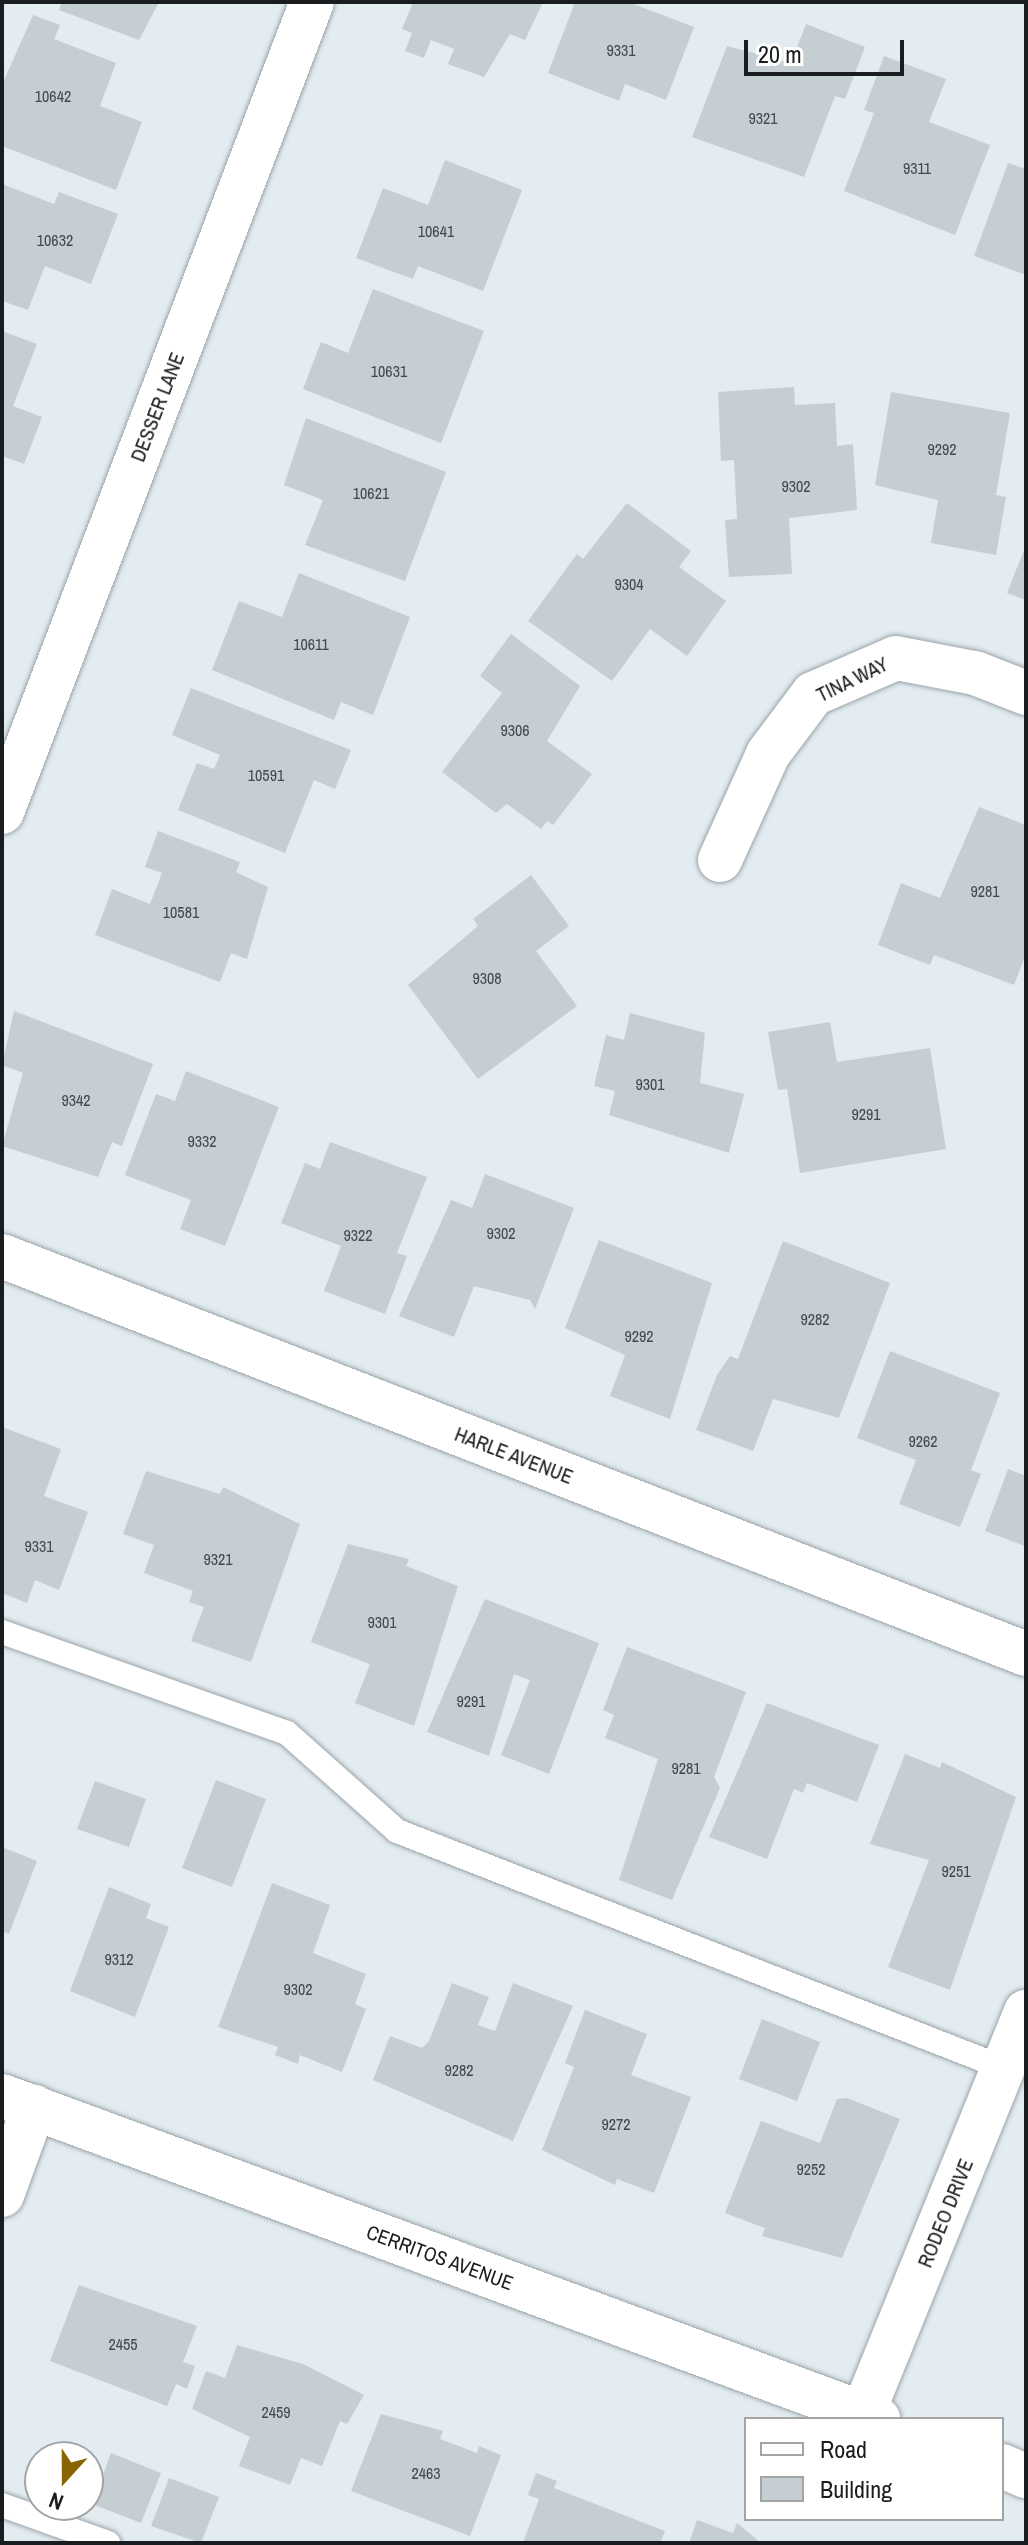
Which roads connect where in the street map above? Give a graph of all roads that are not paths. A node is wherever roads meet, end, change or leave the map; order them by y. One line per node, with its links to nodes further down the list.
1 (312, 2): 3 (street, DESSER LANE)
2 (1026, 693): 4 (street, TINA WAY)
3 (2, 812)
4 (720, 860)
5 (2, 1256): 7 (street, HARLE AVENUE)
6 (2, 1632): 9 (lane)
7 (1026, 1654)
8 (1026, 2012): 9 (street, RODEO DRIVE)
9 (1004, 2068): 12 (street, RODEO DRIVE)
10 (18, 2102): 11 (street); 12 (street, CERRITOS AVENUE)
11 (2, 2195)
12 (870, 2416)
13 (1004, 2467): 14 (street)
14 (1026, 2476)
15 (2, 2505): 16 (lane)
16 (108, 2543)

